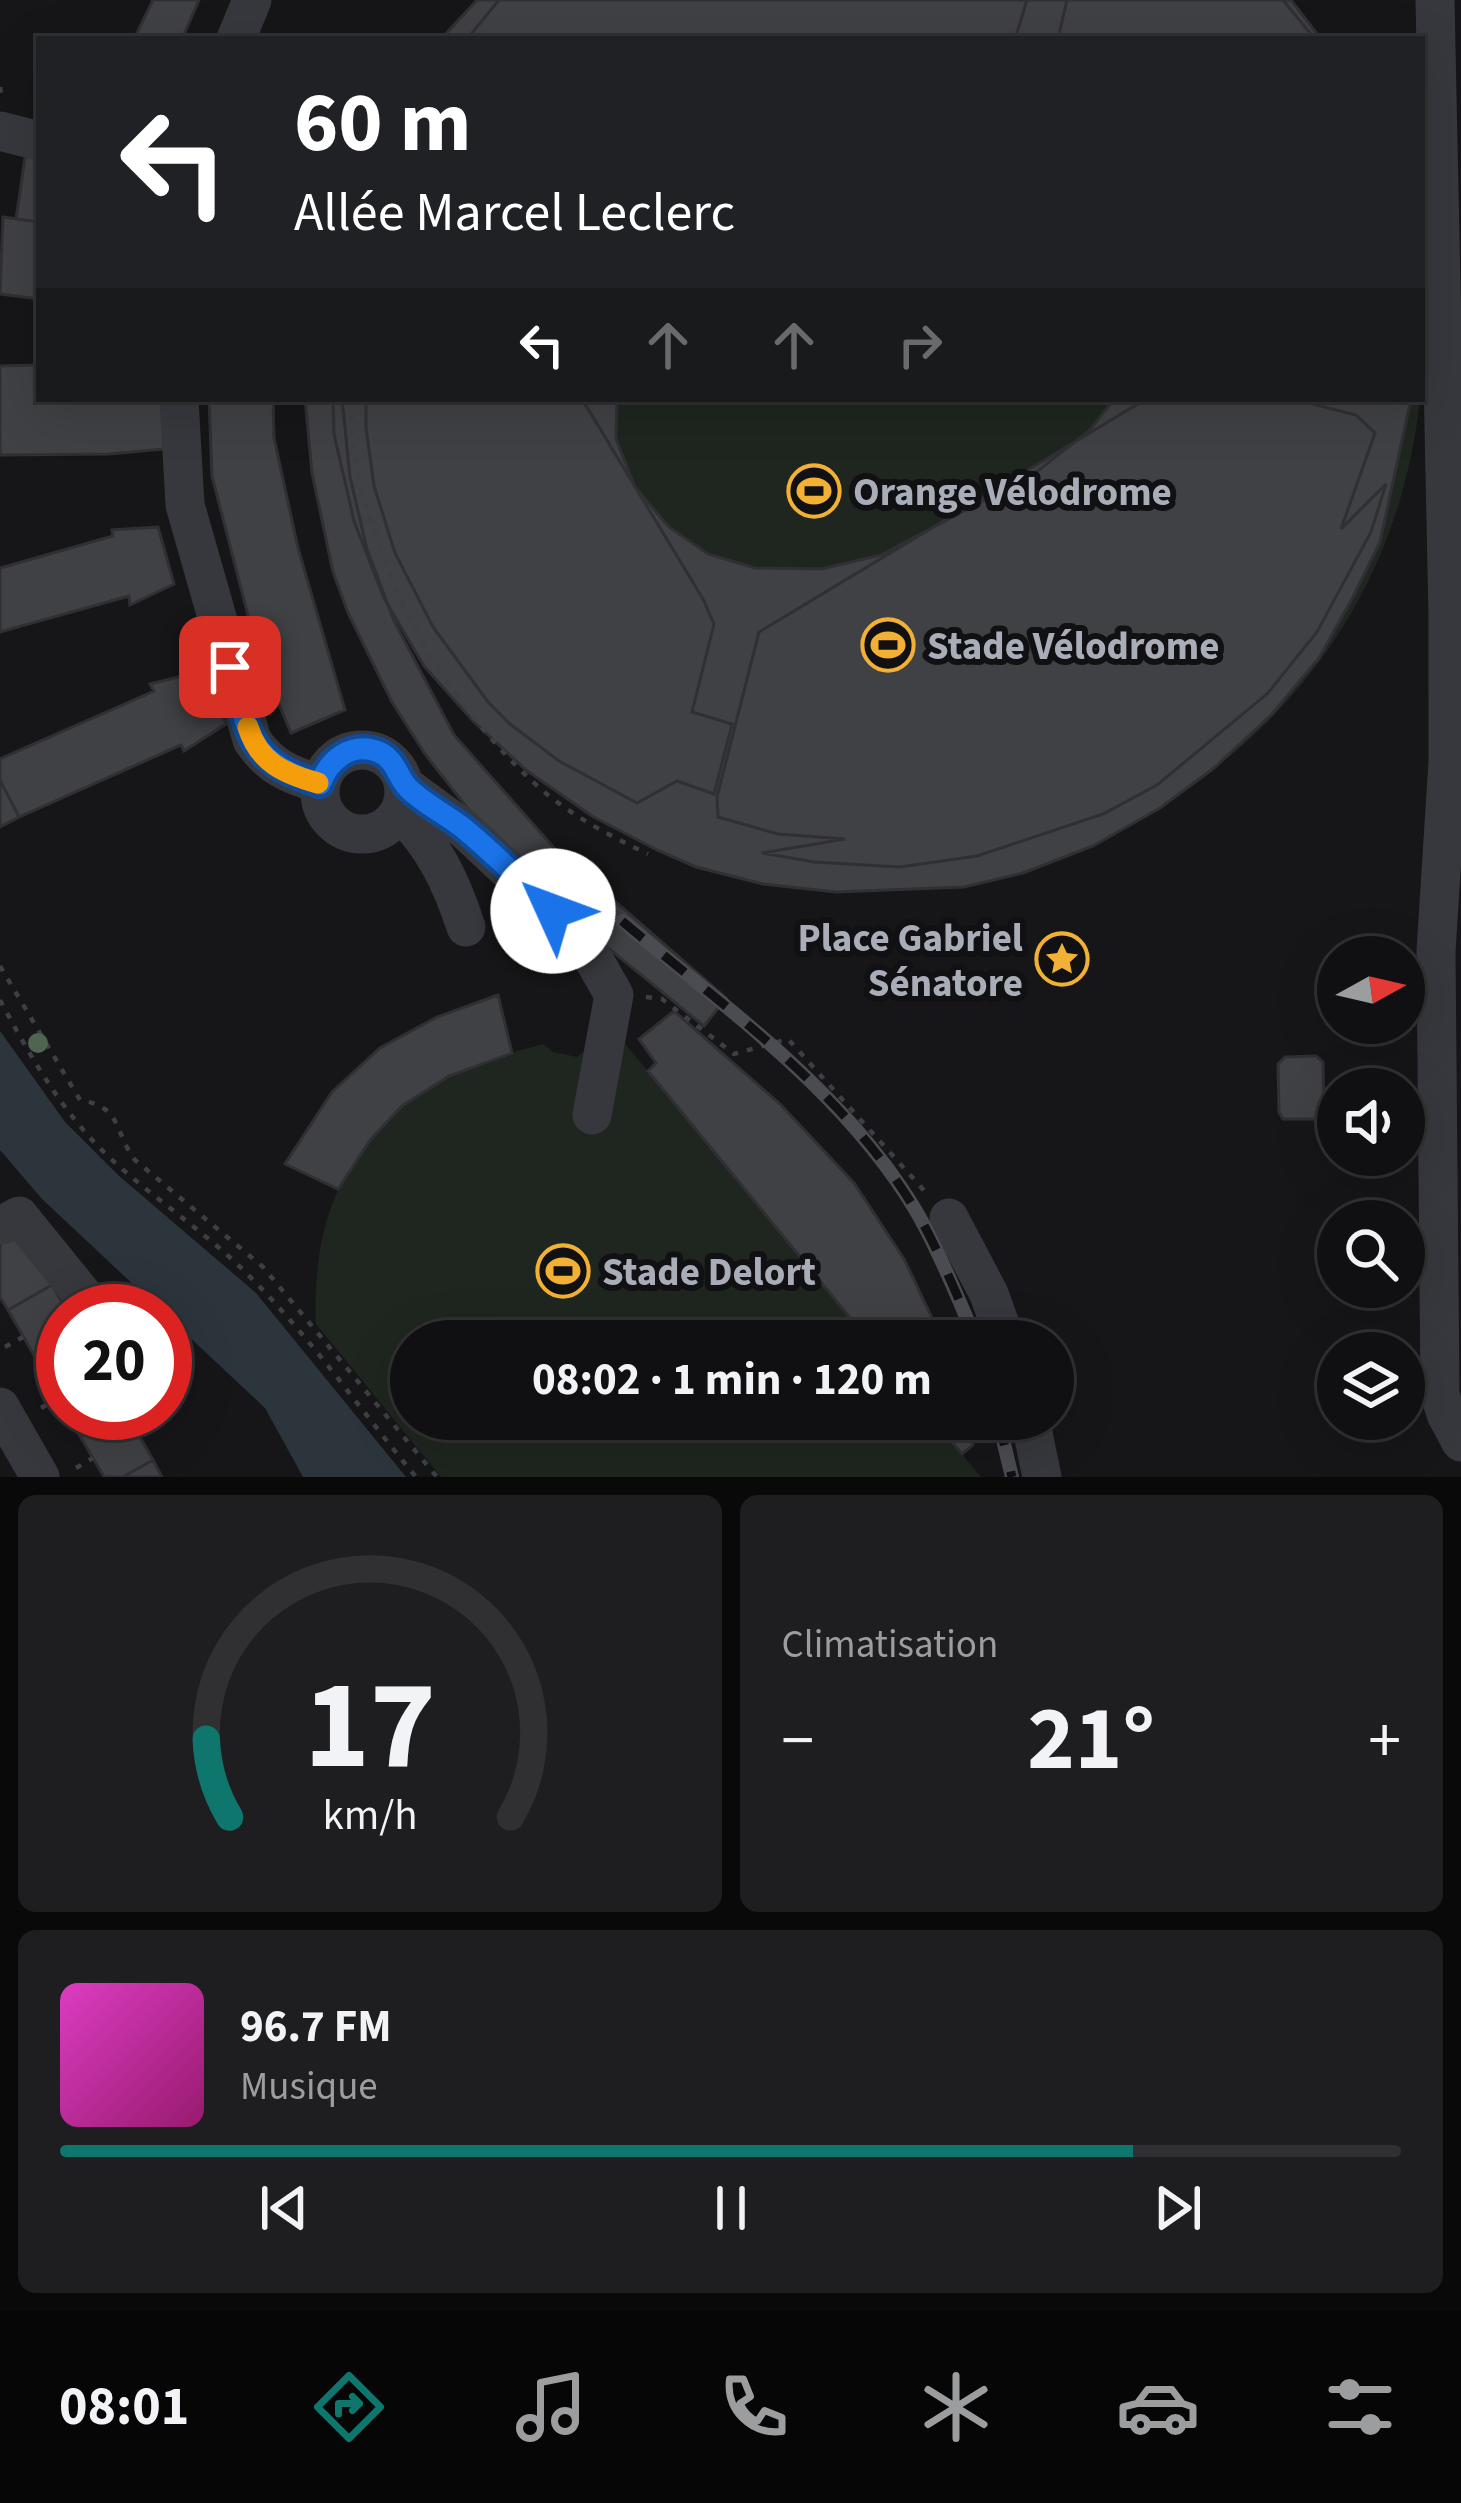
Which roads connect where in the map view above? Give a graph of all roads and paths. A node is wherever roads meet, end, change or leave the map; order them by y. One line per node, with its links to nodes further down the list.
1 (252, 0): 3 (street)
2 (1435, 0): 8 (street)
3 (237, 36)
4 (0, 131): 5 (street)
5 (36, 140)
6 (179, 402): 9 (street)
7 (355, 402): 11 (path)
8 (1455, 615): 25 (street)
9 (320, 784): 10 (street); 10 (street)
10 (402, 798): 12 (street); 14 (street)
11 (648, 854)
12 (466, 927)
13 (0, 966): 31 (path)
14 (614, 995): 16 (street); 17 (path)
15 (0, 1000): 30 (path)
16 (592, 1115)
17 (949, 1218): 20 (street)
18 (1, 1224): 19 (street)
19 (73, 1284)
20 (998, 1320)
21 (23, 1337): 22 (path)
22 (5, 1347)
23 (0, 1407): 28 (street)
24 (1034, 1440): 32 (street)
25 (1461, 1442)
26 (93, 1458): 28 (path)
27 (0, 1461): 29 (street)
28 (58, 1472)
29 (9, 1477)
30 (416, 1477)
31 (437, 1477)
32 (1042, 1477)

